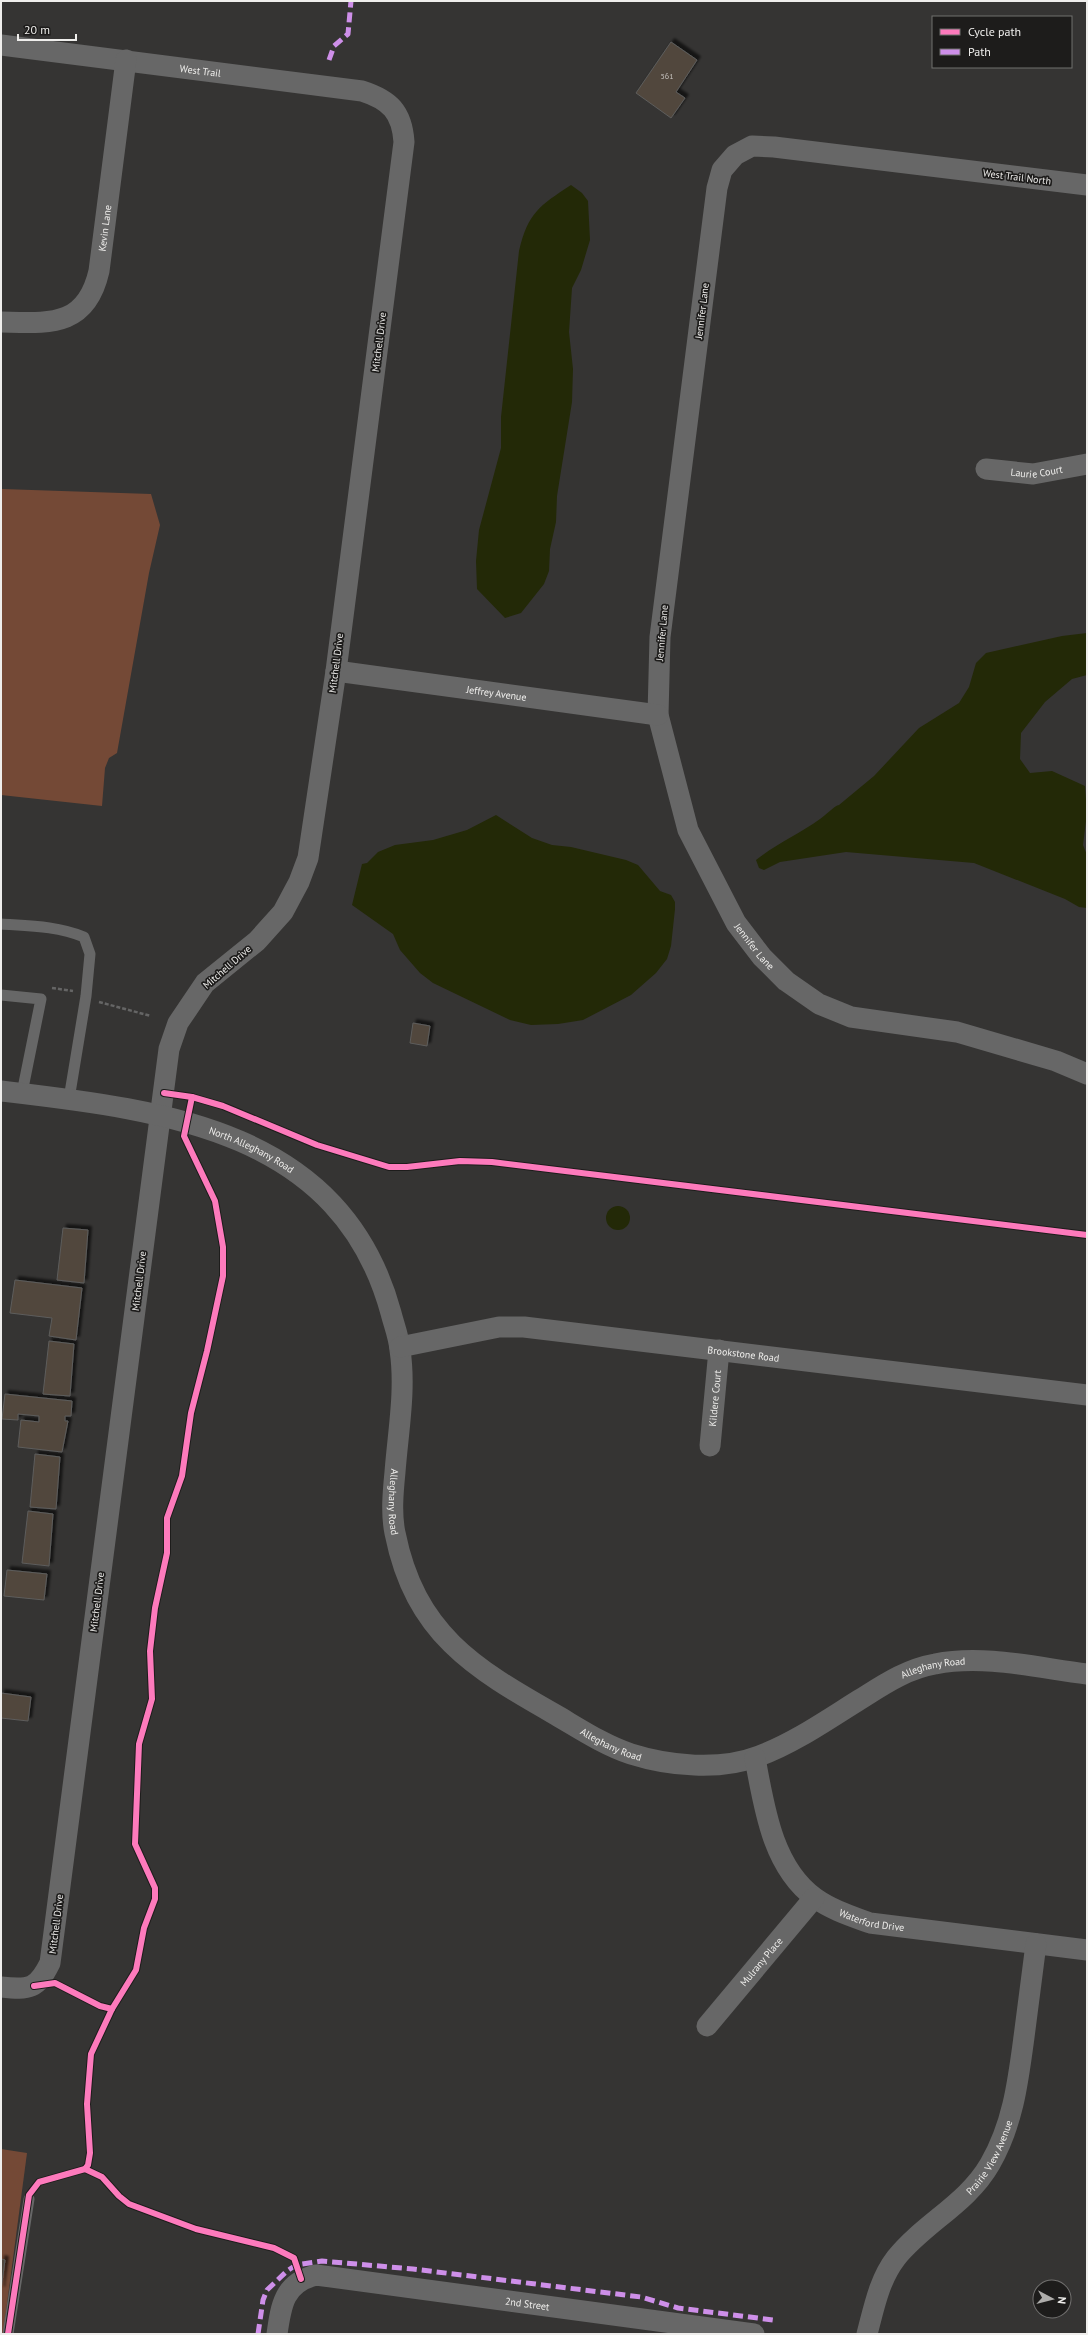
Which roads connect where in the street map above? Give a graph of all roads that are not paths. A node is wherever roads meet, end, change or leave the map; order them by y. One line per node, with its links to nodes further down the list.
1 (1, 45): 2 (street, West Trail)
2 (126, 60): 3 (street, West Trail); 6 (street, Kevin Lane)
3 (395, 110): 9 (street, Mitchell Drive)
4 (946, 168): 5 (street, West Trail North); 10 (street, Jennifer Lane)
5 (1087, 185)
6 (1, 322)
7 (1087, 464): 8 (street, Laurie Court)
8 (986, 469)
9 (336, 671): 10 (street, Jeffrey Avenue); 17 (street, Mitchell Drive)
10 (658, 715): 13 (street, Jennifer Lane)
11 (1, 924): 16 (lane)
12 (1, 995): 15 (lane)
13 (1087, 1074)
14 (1, 1091): 15 (street, North Alleghany Road)
15 (22, 1093): 16 (street, North Alleghany Road)
16 (69, 1099): 17 (street, North Alleghany Road)
17 (161, 1117): 18 (street, North Alleghany Road); 27 (street, Mitchell Drive)
18 (400, 1347): 19 (street, Brookstone Road); 23 (street, Alleghany Road)
19 (719, 1350): 20 (street, Brookstone Road); 21 (street, Kildere Court)
20 (1087, 1395)
21 (710, 1446)
22 (1087, 1674): 23 (street, Alleghany Road)
23 (755, 1758): 24 (street, Waterford Drive)
24 (814, 1898): 25 (street, Waterford Drive); 28 (street, Mulrany Place)
25 (1036, 1944): 26 (street, Waterford Drive); 33 (street, Prairie View Avenue)
26 (1087, 1950)
27 (1, 1987)
28 (707, 2026)
29 (28, 2199): 30 (lane)
30 (8, 2334)
31 (277, 2334): 32 (street, 2nd Street)
32 (754, 2334)
33 (866, 2334)

